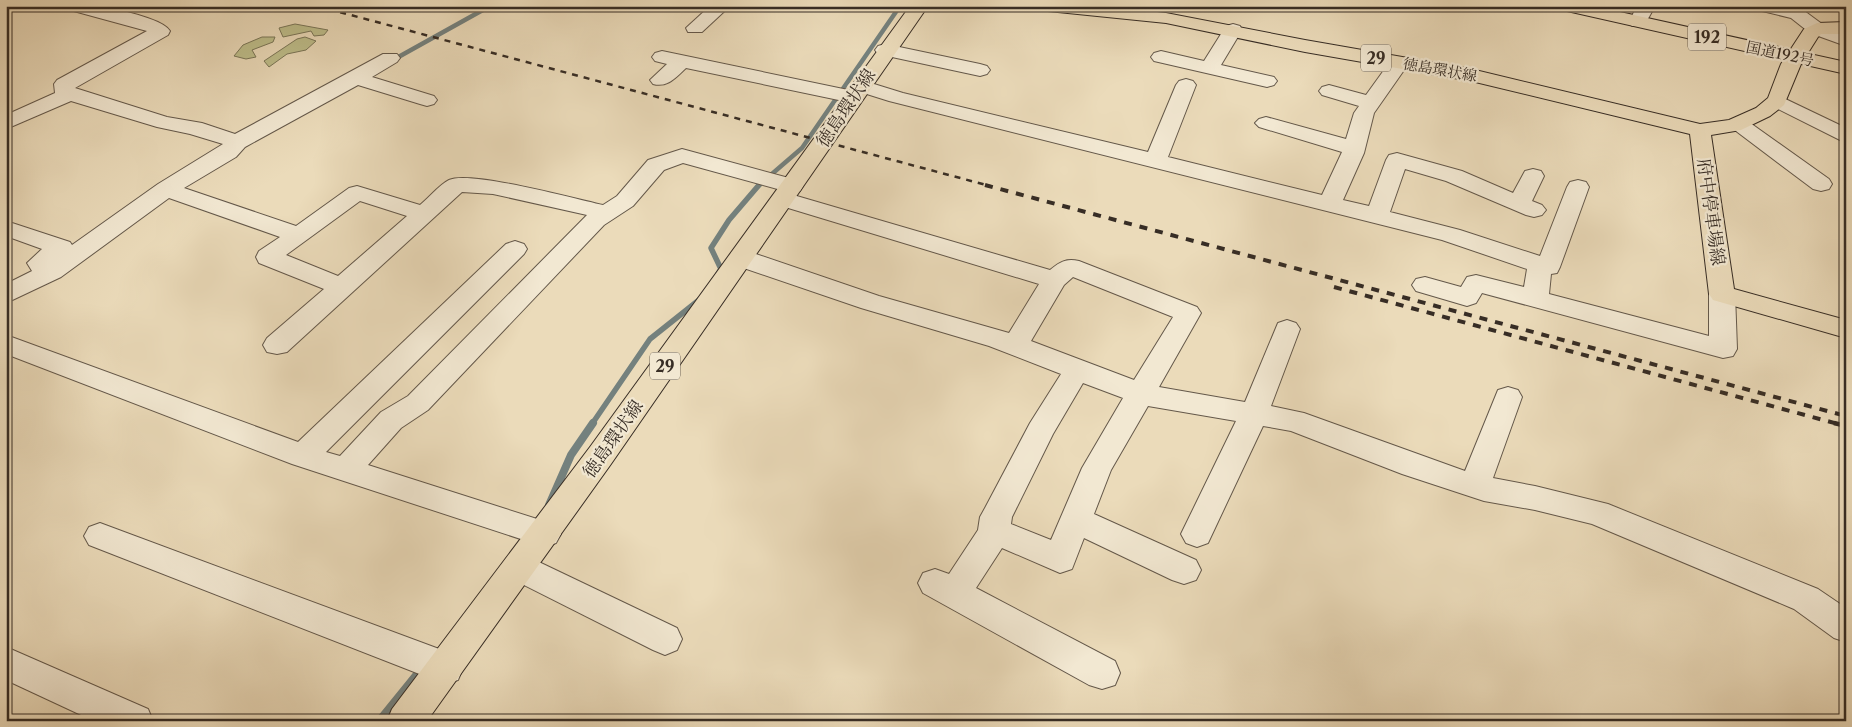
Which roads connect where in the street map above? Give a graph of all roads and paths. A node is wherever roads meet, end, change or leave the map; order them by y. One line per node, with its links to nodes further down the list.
1 (76, 6): 31 (street)
2 (721, 6): 10 (street)
3 (919, 6): 15 (main road, 徳島環状線 / 29)
4 (1048, 6): 7 (main road, 徳島環状線 / 29)
5 (1568, 6): 9 (main road, 国道192号 / 192)
6 (1764, 6): 8 (street)
7 (1131, 10): 13 (main road, 徳島環状線 / 29)
8 (1798, 10): 12 (street)
9 (1642, 14): 18 (main road, 国道192号 / 192)
10 (695, 28)
11 (1846, 28): 12 (main road)
12 (1820, 29): 14 (street); 18 (main road)
13 (1233, 30): 21 (main road, 徳島環状線 / 29); 22 (street)
14 (1846, 40)
15 (885, 50): 24 (street); 30 (main road, 徳島環状線 / 29)
16 (662, 57): 20 (street)
17 (1161, 57): 22 (street)
18 (1795, 57): 23 (main road, 国道192号 / 192); 33 (main road)
19 (390, 58): 25 (street)
20 (683, 61): 26 (street); 30 (street)
21 (1399, 63): 34 (street); 38 (main road, 徳島環状線 / 29)
22 (1209, 68): 27 (street)
23 (1846, 68)
24 (980, 70)
25 (360, 79): 32 (street); 40 (street)
26 (660, 80)
27 (1267, 81)
28 (1186, 85): 42 (street)
29 (1329, 91): 34 (street)
30 (848, 92): 42 (street); 45 (main road, 徳島環状線 / 29)
31 (71, 93): 35 (street); 40 (street)
32 (427, 100)
33 (1777, 101): 37 (main road, 徳島環状線 / 29); 39 (street)
34 (1371, 103): 41 (street)
35 (6, 123)
36 (1266, 123): 41 (street)
37 (1739, 124): 38 (main road, 徳島環状線 / 29); 44 (street)
38 (1700, 130): 62 (main road, 府中停車場線)
39 (1846, 137)
40 (234, 145): 47 (street)
41 (1354, 148): 48 (street)
42 (1156, 161): 48 (street)
43 (1526, 179): 51 (street)
44 (1821, 184)
45 (777, 185): 49 (street); 55 (main road, 徳島環状線 / 29); 58 (street)
46 (1578, 187): 56 (street)
47 (166, 189): 53 (street); 57 (street)
48 (1330, 203): 51 (street)
49 (607, 213): 50 (street); 74 (street)
50 (424, 214): 53 (street); 60 (street)
51 (1377, 215): 63 (street)
52 (6, 228): 57 (street)
53 (299, 235): 60 (street)
54 (515, 249): 73 (street)
55 (741, 258): 68 (street); 77 (main road, 徳島環状線 / 29)
56 (1548, 268)
57 (41, 277): 61 (street)
58 (1054, 280): 68 (street); 70 (street)
59 (1425, 285): 63 (street)
60 (341, 287): 67 (street)
61 (6, 294)
62 (1722, 294): 63 (street); 65 (main road)
63 (1535, 300)
64 (1287, 329): 72 (street)
65 (1846, 329)
66 (6, 344): 73 (street)
67 (277, 345)
68 (1015, 346): 69 (street)
69 (1077, 370): 70 (street); 78 (street)
70 (1141, 394): 72 (street); 76 (street)
71 (1508, 397): 75 (street)
72 (1254, 414): 75 (street); 79 (street)
73 (303, 456): 74 (street)
74 (346, 470): 77 (street)
75 (1475, 486): 83 (street)
76 (1076, 520): 78 (street); 82 (street)
77 (537, 531): 81 (main road, 徳島環状線 / 29)
78 (994, 533): 85 (street)
79 (1197, 534)
80 (100, 536): 87 (street)
81 (520, 567): 84 (street); 87 (main road, 徳島環状線 / 29)
82 (1184, 570)
83 (1846, 627)
84 (665, 638)
85 (1089, 657)
86 (6, 663): 88 (street)
87 (433, 663): 89 (main road, 徳島環状線 / 29)
88 (135, 721)
89 (405, 721)

